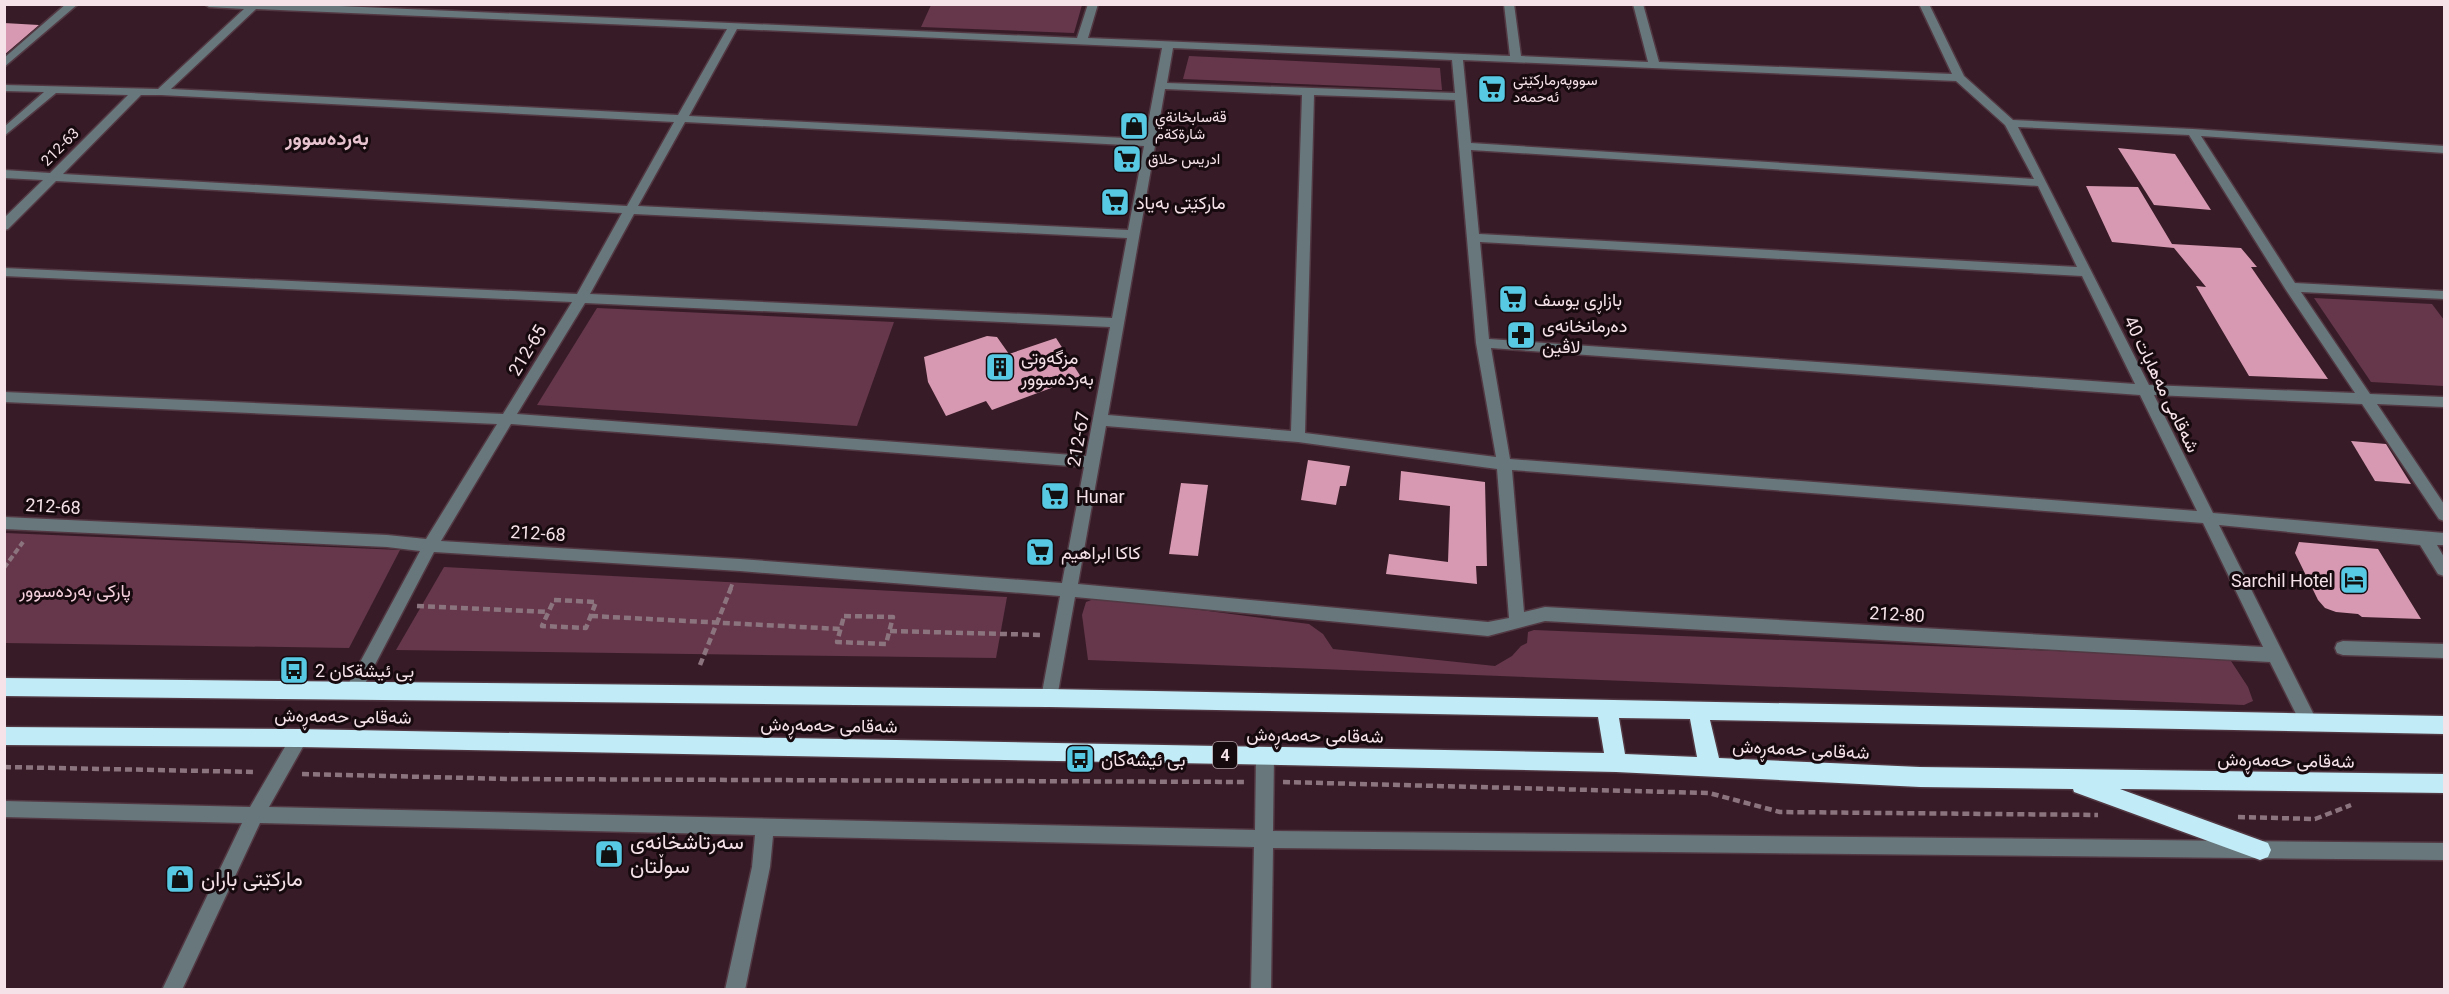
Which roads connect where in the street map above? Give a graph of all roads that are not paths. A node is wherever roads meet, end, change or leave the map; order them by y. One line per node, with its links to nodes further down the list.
1 (73, 4): 16 (street)
2 (209, 4): 8 (street)
3 (558, 4): 10 (street)
4 (1093, 4): 12 (street)
5 (1509, 4): 15 (street)
6 (1638, 4): 17 (street)
7 (1924, 4): 18 (street)
8 (253, 6): 9 (street); 23 (street)
9 (339, 7): 10 (street)
10 (548, 19): 11 (street)
11 (733, 27): 12 (street); 26 (street, 212-65)
12 (1081, 42): 13 (street)
13 (1168, 45): 14 (street); 19 (street, 212-67)
14 (1457, 58): 15 (street); 25 (street)
15 (1516, 60): 17 (street)
16 (4, 64)
17 (1655, 66): 18 (street)
18 (1959, 78): 27 (street, شەقامی مەهابات 40)
19 (1161, 86): 24 (street); 30 (street, 212-67)
20 (4, 88): 21 (street)
21 (52, 91): 22 (street); 29 (street)
22 (138, 91): 23 (street); 34 (street, 212-63)
23 (161, 92): 26 (street)
24 (1308, 92): 25 (street); 53 (street)
25 (1461, 98): 31 (street)
26 (681, 120): 30 (street); 36 (street, 212-65)
27 (2010, 123): 28 (street); 35 (street, شەقامی مەهابات 40)
28 (2193, 132): 32 (street); 42 (street)
29 (4, 133)
30 (1150, 143): 38 (street, 212-67)
31 (1465, 146): 35 (street); 39 (street)
32 (2445, 148)
33 (4, 174): 34 (street)
34 (53, 175): 36 (street); 37 (street, 212-63)
35 (2042, 183): 41 (street, شەقامی مەهابات 40)
36 (631, 210): 38 (street); 44 (street, 212-65)
37 (4, 226)
38 (1134, 234): 45 (street, 212-67)
39 (1473, 238): 41 (street); 46 (street)
40 (4, 272): 44 (street)
41 (2086, 272): 47 (street, شەقامی مەهابات 40)
42 (2291, 287): 43 (street); 49 (street)
43 (2444, 295)
44 (581, 298): 45 (street); 51 (street, 212-65)
45 (1118, 323): 52 (street, 212-67)
46 (1483, 343): 47 (street); 55 (street)
47 (2145, 390): 49 (street); 57 (street, شەقامی مەهابات 40)
48 (4, 398): 51 (street)
49 (2366, 398): 50 (street); 56 (street)
50 (2445, 402)
51 (509, 419): 54 (street); 61 (street, 212-65)
52 (1100, 420): 53 (street); 54 (street, 212-67)
53 (1298, 437): 55 (street)
54 (1092, 462): 63 (street, 212-67)
55 (1504, 464): 57 (street); 64 (street)
56 (2445, 515)
57 (2208, 518): 59 (street); 67 (street, شەقامی مەهابات 40)
58 (4, 523): 61 (street, 212-68)
59 (2425, 539): 60 (street); 62 (street)
60 (2445, 539)
61 (430, 546): 63 (street, 212-68); 69 (street, 212-65)
62 (2445, 570)
63 (1069, 590): 64 (street, 212-80); 70 (street, 212-67)
64 (1517, 621): 67 (street, 212-80)
65 (2343, 648): 66 (street)
66 (2445, 651)
67 (2276, 655): 73 (street, شەقامی مەهابات 40)
68 (4, 687): 69 (highway, شەقامی حەمەڕەش)
69 (352, 692): 70 (highway, شەقامی حەمەڕەش)
70 (1049, 698): 71 (highway, شەقامی حەمەڕەش)
71 (1607, 707): 72 (highway, شەقامی حەمەڕەش); 78 (highway)
72 (1698, 710): 73 (highway, شەقامی حەمەڕەش); 79 (highway)
73 (2309, 723): 74 (highway, شەقامی حەمەڕەش)
74 (2445, 725)
75 (4, 736): 76 (highway, شەقامی حەمەڕەش / 4)
76 (299, 738): 77 (highway, شەقامی حەمەڕەش / 4); 83 (street)
77 (1264, 756): 78 (highway, شەقامی حەمەڕەش / 4); 85 (street)
78 (1616, 763): 79 (highway, شەقامی حەمەڕەش / 4)
79 (1710, 767): 80 (highway, شەقامی حەمەڕەش / 4)
80 (2069, 780): 81 (highway, شەقامی حەمەڕەش / 4); 86 (highway)
81 (2445, 784)
82 (6, 811): 83 (street)
83 (255, 815): 84 (street); 88 (street)
84 (765, 827): 85 (street); 89 (street)
85 (1263, 839): 86 (street); 90 (street)
86 (2260, 850): 87 (street)
87 (2445, 852)
88 (172, 990)
89 (735, 990)
90 (1261, 990)

